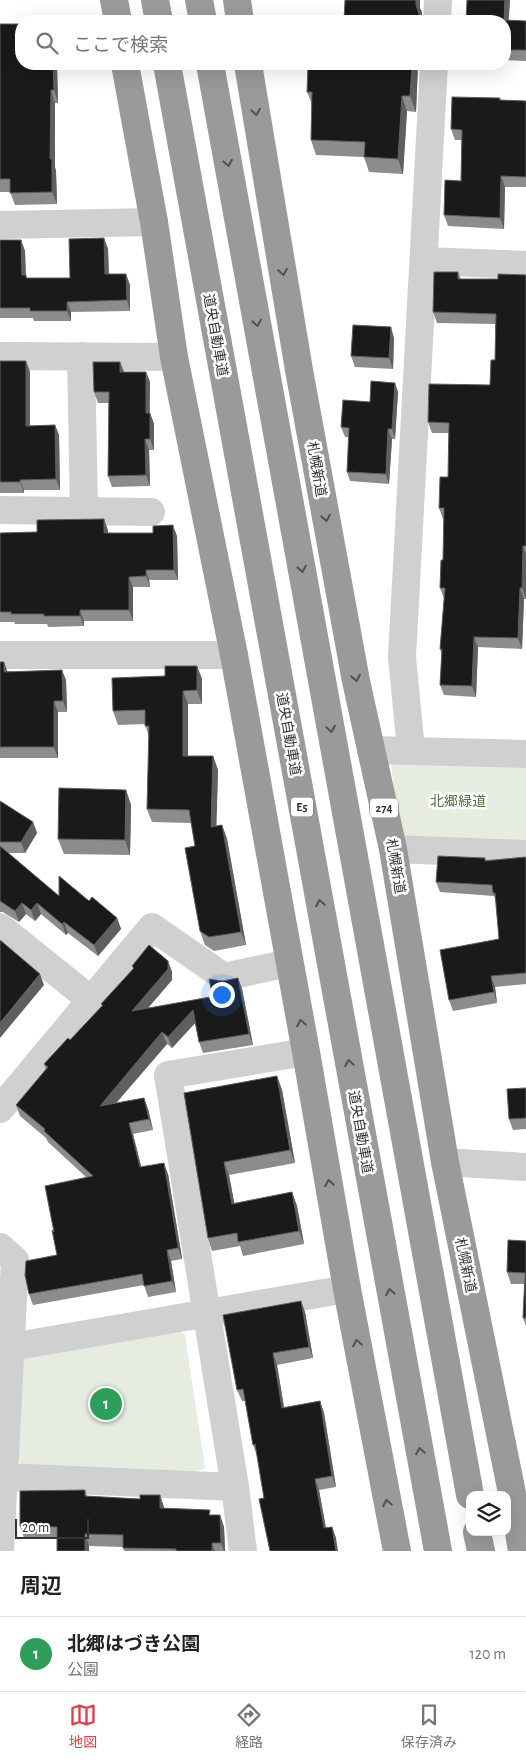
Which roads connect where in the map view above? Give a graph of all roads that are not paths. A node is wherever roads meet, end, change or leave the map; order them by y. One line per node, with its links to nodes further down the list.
1 (114, 0): 6 (highway)
2 (155, 0): 7 (highway)
3 (199, 0): 8 (highway)
4 (237, 0): 9 (highway)
5 (438, 0): 10 (street)
6 (117, 15)
7 (158, 15)
8 (202, 15)
9 (239, 15)
10 (437, 15)
11 (126, 70): 16 (highway)
12 (168, 70): 52 (highway, 道央自動車道 / E5, one-way to 12)
13 (211, 70): 46 (highway, one-way to 46)
14 (249, 70): 28 (highway, 札幌新道 / 274, one-way to 28)
15 (434, 70): 18 (street)
16 (154, 222): 17 (street); 22 (highway)
17 (0, 224)
18 (424, 261): 19 (street); 29 (street)
19 (526, 265)
20 (0, 356): 21 (street)
21 (81, 356): 22 (street); 24 (street)
22 (174, 357): 27 (highway)
23 (0, 510): 24 (street)
24 (84, 511): 25 (street)
25 (151, 512)
26 (0, 655): 27 (street)
27 (234, 655): 34 (highway)
28 (372, 750): 29 (street); 31 (highway, 札幌新道 / 274)
29 (411, 750): 30 (street)
30 (526, 754)
31 (393, 849): 32 (street); 38 (highway, 札幌新道 / 274)
32 (526, 854)
33 (0, 927): 35 (street)
34 (289, 963): 35 (street); 36 (highway, one-way to 34)
35 (91, 1000): 37 (street)
36 (306, 1052): 41 (highway, one-way to 36); 42 (street)
37 (0, 1109)
38 (445, 1162): 39 (street); 47 (highway, 札幌新道 / 274)
39 (526, 1167)
40 (7, 1253): 43 (street)
41 (347, 1289): 42 (street); 51 (highway, one-way to 41)
42 (207, 1313): 43 (street); 45 (street)
43 (11, 1347): 44 (street)
44 (4, 1477): 45 (street); 49 (street)
45 (235, 1487): 50 (street)
46 (469, 1491)
47 (520, 1498): 54 (highway, 札幌新道 / 274)
48 (478, 1536): 53 (highway)
49 (0, 1551)
50 (244, 1551)
51 (396, 1551)
52 (438, 1551)
53 (481, 1551)
54 (522, 1551)

